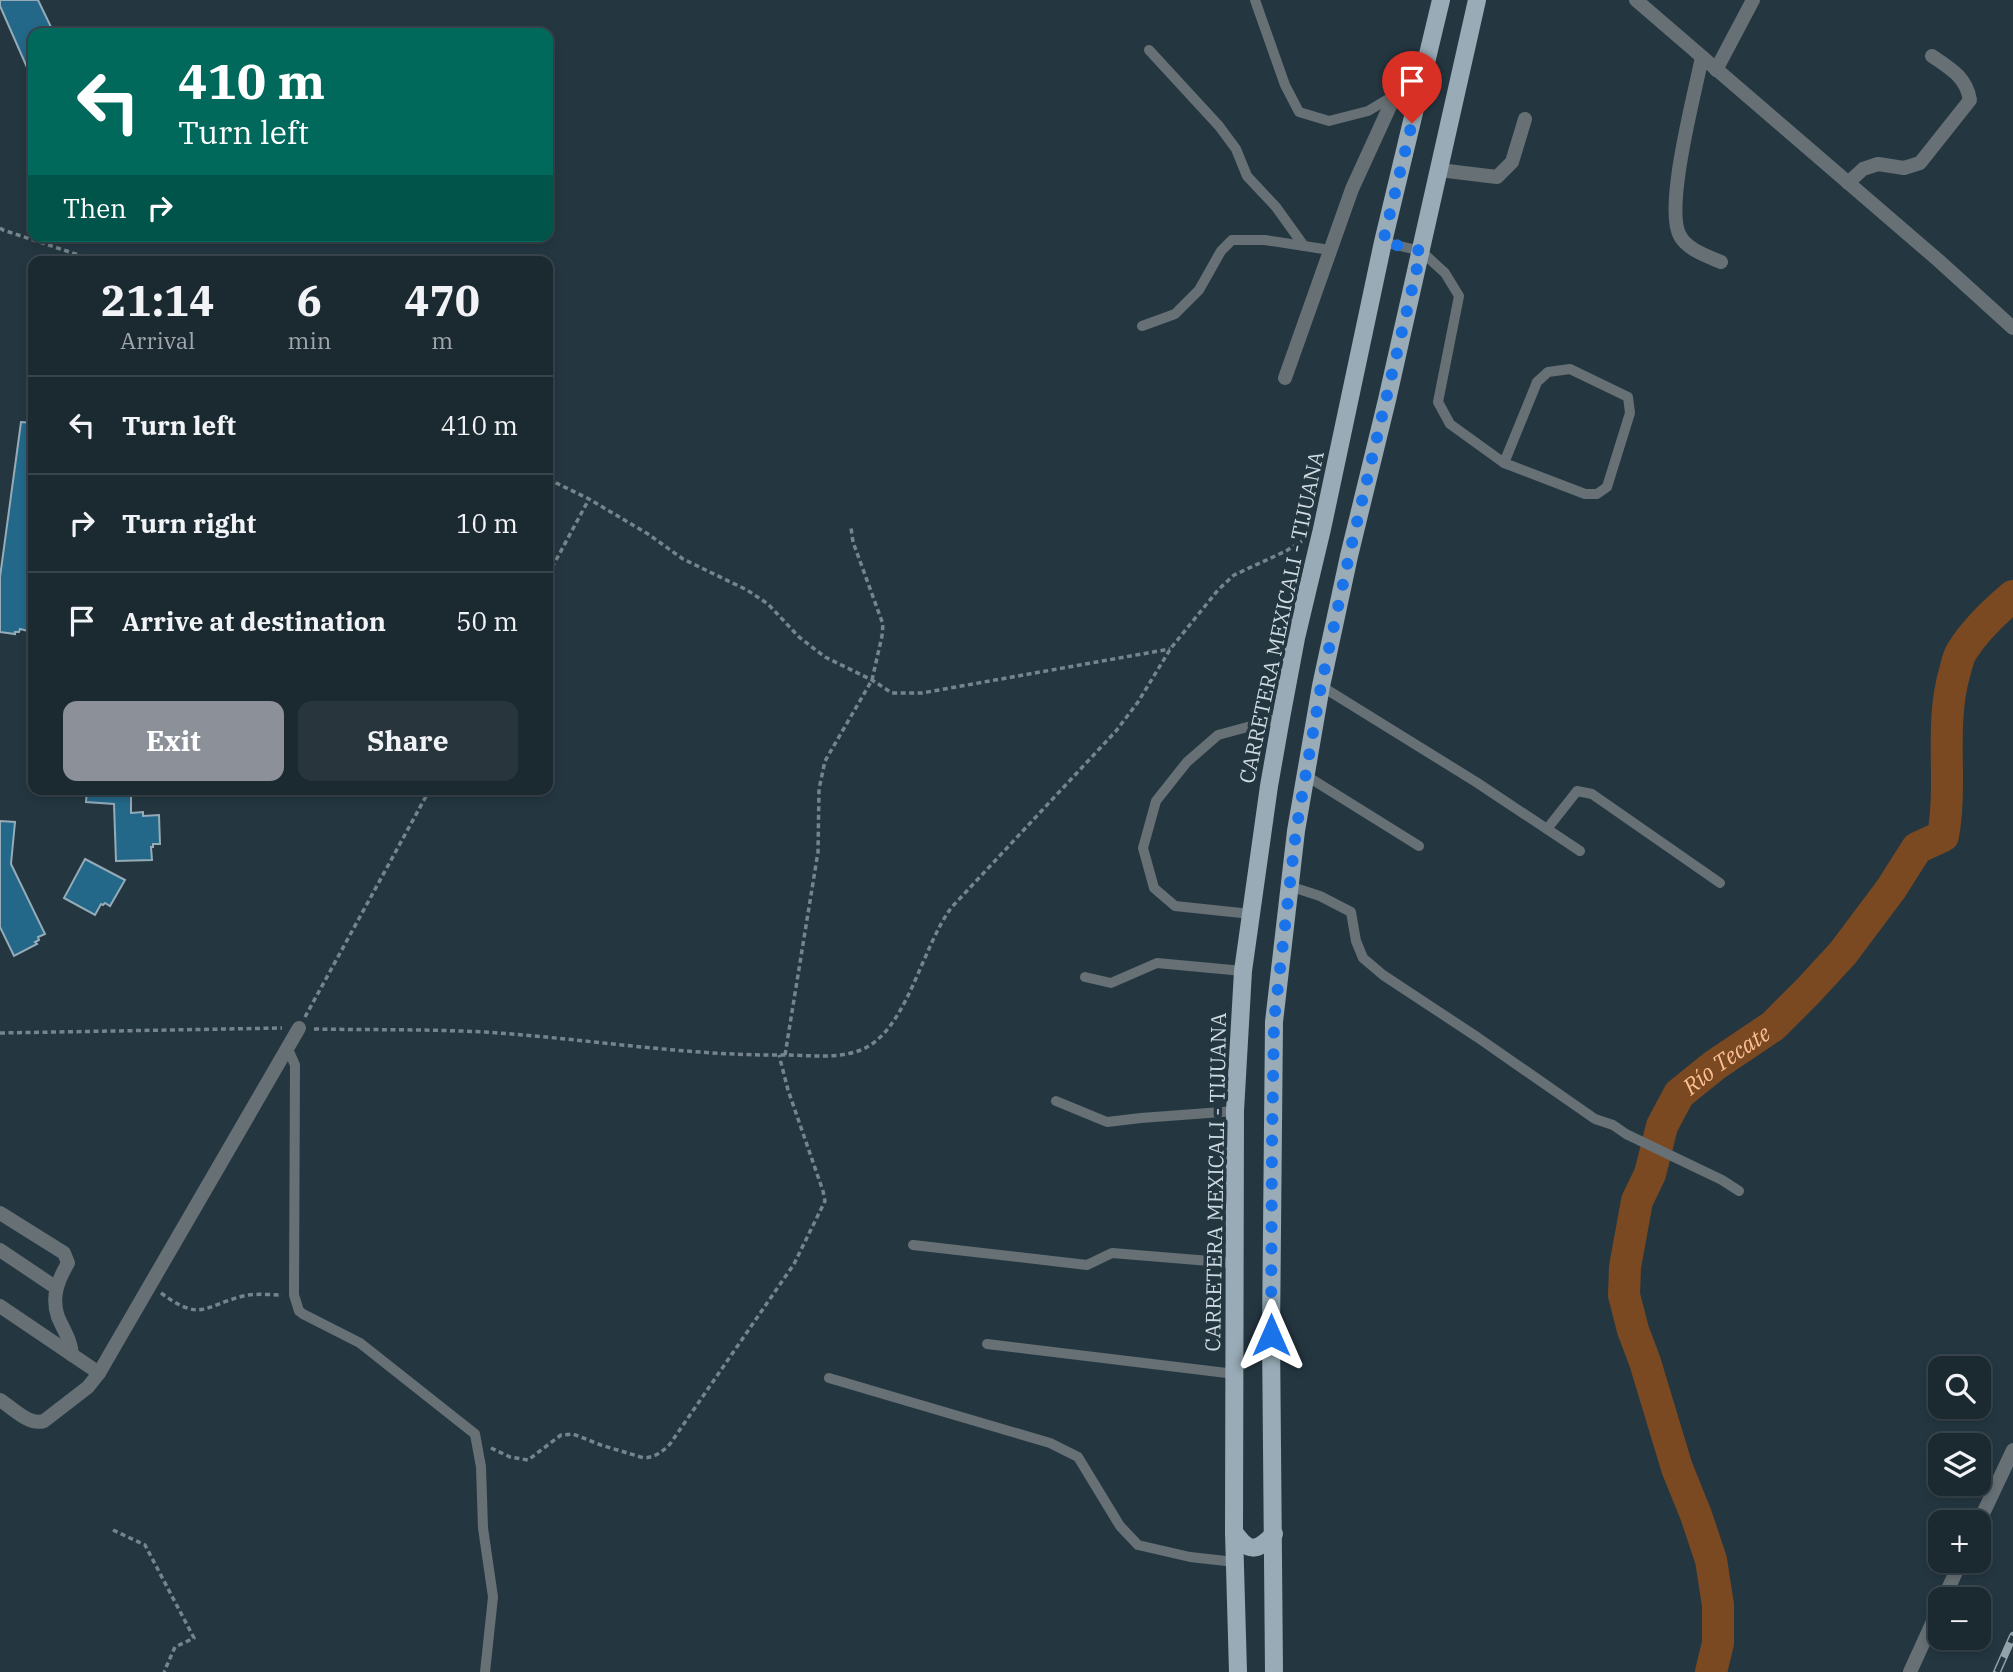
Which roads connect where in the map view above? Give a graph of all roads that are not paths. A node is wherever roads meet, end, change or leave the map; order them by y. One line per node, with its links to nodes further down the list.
1 (1255, 0): 11 (lane)
2 (1441, 0): 7 (main road, CARRETERA MEXICALI - TIJUANA)
3 (1476, 0): 13 (main road)
4 (1636, 0): 9 (street)
5 (1753, 0): 10 (street)
6 (1149, 50): 16 (lane)
7 (1429, 51): 11 (street); 15 (main road, CARRETERA MEXICALI - TIJUANA)
8 (1932, 56): 14 (street)
9 (1702, 57): 10 (street); 19 (street)
10 (1716, 70): 14 (street)
11 (1395, 95): 17 (street)
12 (1525, 119): 13 (street)
13 (1439, 170): 18 (main road)
14 (1848, 183): 21 (street)
15 (1383, 242): 18 (lane); 25 (main road, CARRETERA MEXICALI - TIJUANA)
16 (1304, 246): 17 (lane); 20 (lane)
17 (1330, 250): 22 (street)
18 (1421, 251): 23 (lane); 24 (main road)
19 (1721, 262)
20 (1142, 326)
21 (2013, 328)
22 (1285, 378)
23 (1504, 463): 23 (lane)
24 (1321, 686): 26 (main road); 27 (lane)
25 (1280, 718): 32 (main road, CARRETERA MEXICALI - TIJUANA); 32 (lane)
26 (1305, 775): 28 (lane); 31 (main road)
27 (1547, 829): 29 (lane); 30 (lane)
28 (1419, 846)
29 (1580, 851)
30 (1720, 883)
31 (1289, 886): 39 (lane); 55 (main road)
32 (1251, 914): 33 (main road, CARRETERA MEXICALI - TIJUANA)
33 (1243, 971): 34 (lane); 38 (main road, CARRETERA MEXICALI - TIJUANA)
34 (1085, 977)
35 (299, 1028): 36 (street)
36 (288, 1049): 48 (street); 58 (lane)
37 (1056, 1101): 38 (lane)
38 (1235, 1111): 43 (main road, CARRETERA MEXICALI - TIJUANA)
39 (1739, 1191)
40 (0, 1213): 44 (street)
41 (913, 1245): 43 (lane)
42 (0, 1250): 44 (street)
43 (1234, 1263): 49 (main road, CARRETERA MEXICALI - TIJUANA)
44 (55, 1287): 47 (street)
45 (0, 1306): 47 (street)
46 (988, 1344): 49 (lane)
47 (72, 1355): 48 (street)
48 (99, 1373): 51 (street)
49 (1235, 1374): 54 (main road, CARRETERA MEXICALI - TIJUANA)
50 (828, 1378): 56 (lane)
51 (0, 1400)
52 (2013, 1450): 53 (street)
53 (1985, 1510)
54 (1234, 1532): 55 (main road); 56 (main road, CARRETERA MEXICALI - TIJUANA)
55 (1274, 1534): 60 (main road)
56 (1235, 1562): 59 (main road, CARRETERA MEXICALI - TIJUANA)
57 (1928, 1633): 61 (street)
58 (485, 1672)
59 (1238, 1672)
60 (1274, 1672)
61 (1910, 1672)

